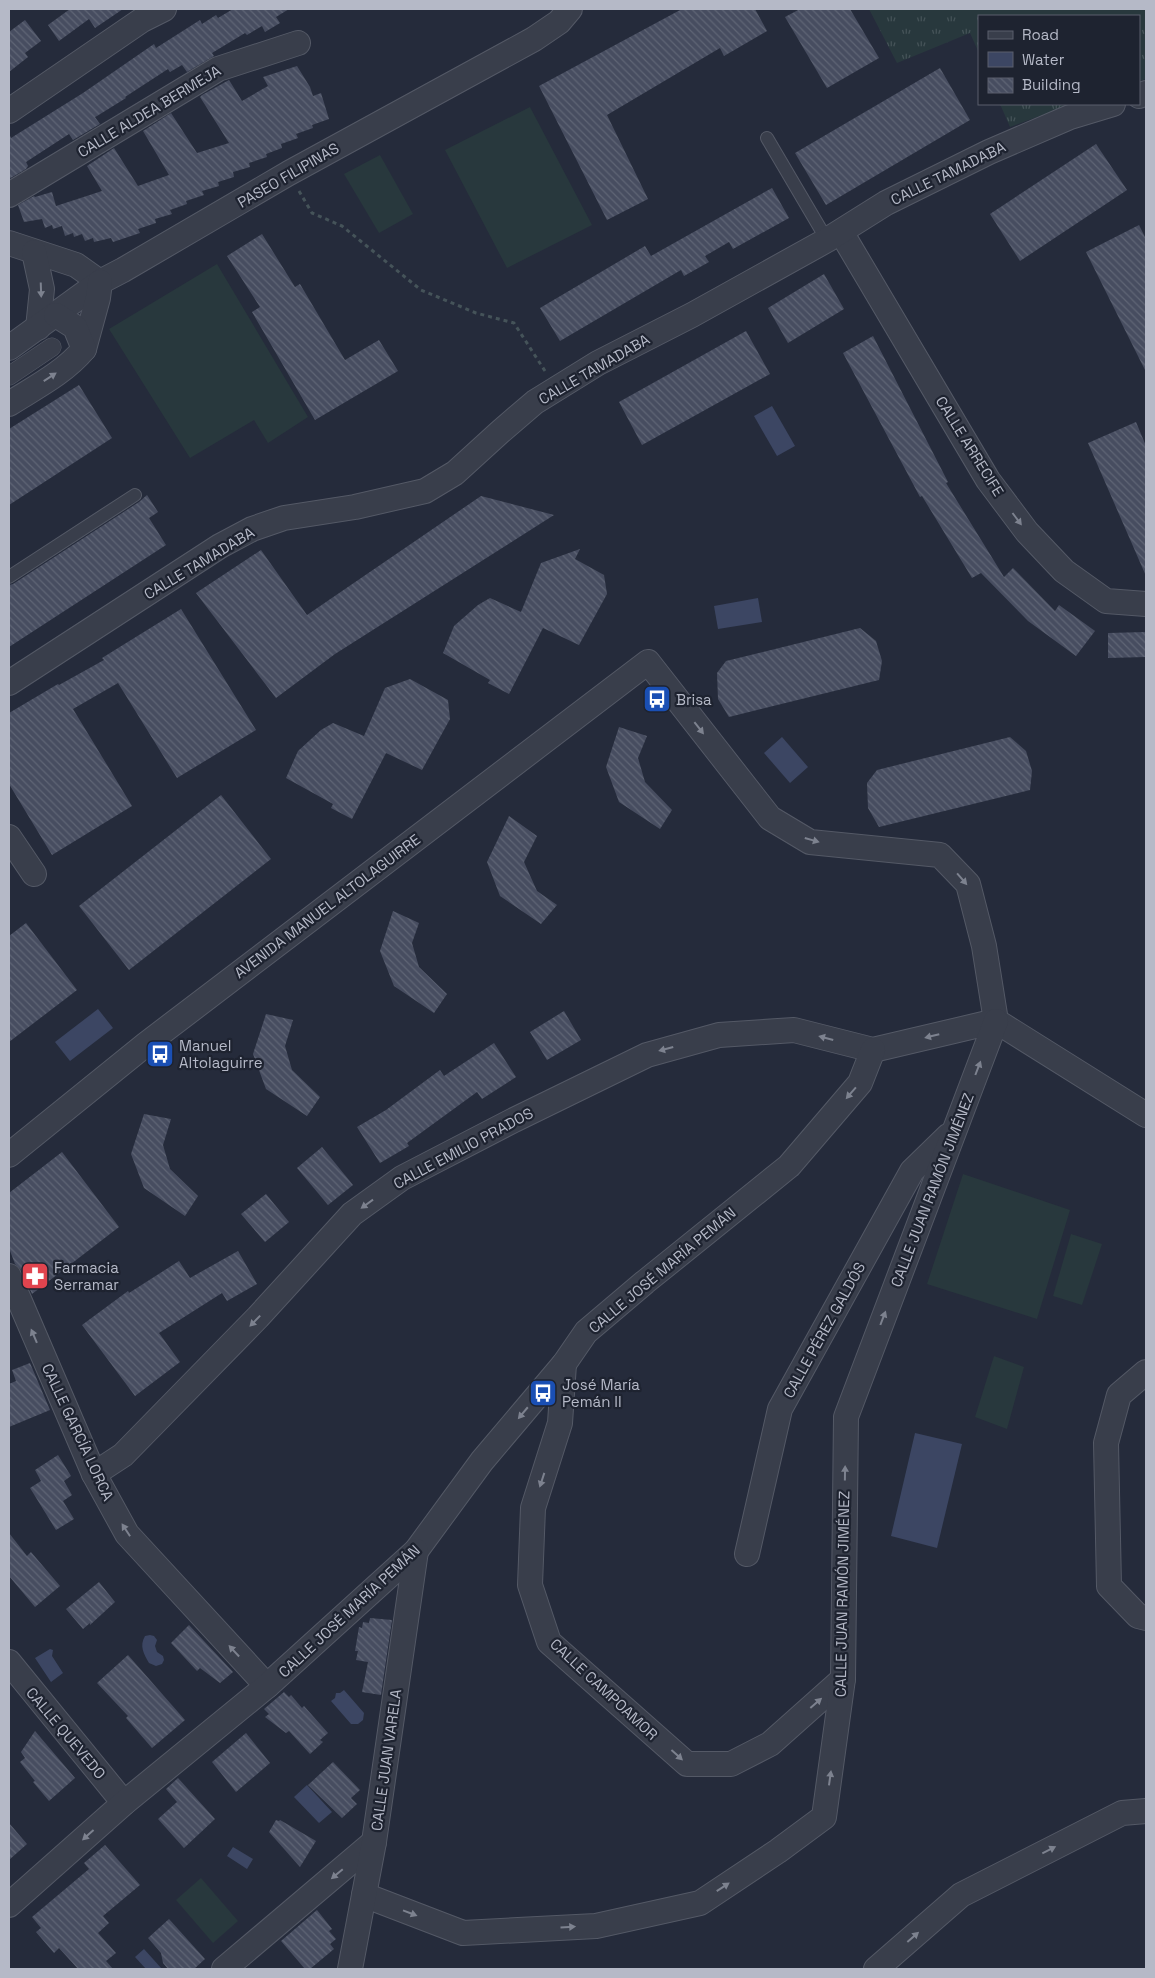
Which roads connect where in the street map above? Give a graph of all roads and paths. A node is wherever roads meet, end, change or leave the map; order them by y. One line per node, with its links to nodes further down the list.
1 (164, 9): 5 (street)
2 (570, 9): 7 (street, PASEO FILIPINAS)
3 (298, 43): 8 (street, CALLE ALDEA BERMEJA)
4 (1111, 105): 9 (street, CALLE TAMADABA)
5 (9, 111)
6 (767, 138): 9 (lane)
7 (289, 173): 12 (street, PASEO FILIPINAS); 18 (path)
8 (9, 195)
9 (834, 236): 18 (street, CALLE TAMADABA); 22 (street, CALLE ARRECIFE, one-way to 22)
10 (9, 243): 11 (street)
11 (34, 252): 12 (street); 13 (street, one-way to 13)
12 (100, 282): 13 (street, PASEO FILIPINAS); 16 (street)
13 (47, 322): 15 (street, PASEO FILIPINAS); 16 (street)
14 (52, 347): 17 (street)
15 (9, 348)
16 (84, 349): 19 (street, one-way to 16)
17 (9, 376)
18 (556, 388): 23 (street, CALLE TAMADABA)
19 (9, 404)
20 (135, 496): 21 (lane)
21 (9, 577)
22 (1146, 604)
23 (9, 683)
24 (9, 837): 25 (street)
25 (34, 874)
26 (996, 1020): 27 (street, one-way to 27); 28 (street); 29 (street, CALLE JUAN RAMÓN JIMÉNEZ, one-way to 26); 30 (street, AVENIDA MANUEL ALTOLAGUIRRE, one-way to 26)
27 (873, 1050): 32 (street, CALLE JOSÉ MARÍA PEMÁN, one-way to 32); 34 (street, CALLE EMILIO PRADOS, one-way to 34)
28 (1146, 1114)
29 (954, 1131): 36 (street, CALLE PÉREZ GALDÓS); 39 (street, CALLE JUAN RAMÓN JIMÉNEZ, one-way to 29)
30 (9, 1155)
31 (9, 1276): 34 (street, CALLE GARCÍA LORCA, one-way to 31)
32 (564, 1364): 35 (street, CALLE JOSÉ MARÍA PEMÁN, one-way to 35); 39 (street, CALLE CAMPOAMOR, one-way to 39)
33 (1146, 1372): 37 (street)
34 (94, 1474): 40 (street, CALLE GARCÍA LORCA, one-way to 34)
35 (416, 1551): 40 (street, CALLE JOSÉ MARÍA PEMÁN); 43 (street, CALLE JUAN VARELA)
36 (748, 1554)
37 (1146, 1618)
38 (9, 1662): 41 (street, CALLE QUEVEDO)
39 (843, 1680): 44 (street, CALLE JUAN RAMÓN JIMÉNEZ, one-way to 39)
40 (267, 1686): 41 (street, CALLE JOSÉ MARÍA PEMÁN)
41 (124, 1803): 45 (street, CALLE JOSÉ MARÍA PEMÁN, one-way to 45)
42 (1146, 1811): 48 (street, one-way to 42)
43 (374, 1842): 44 (street, CALLE JUAN VARELA); 46 (street, one-way to 46)
44 (364, 1895): 47 (street, CALLE JUAN VARELA)
45 (9, 1906)
46 (224, 1969)
47 (350, 1969)
48 (876, 1969)

